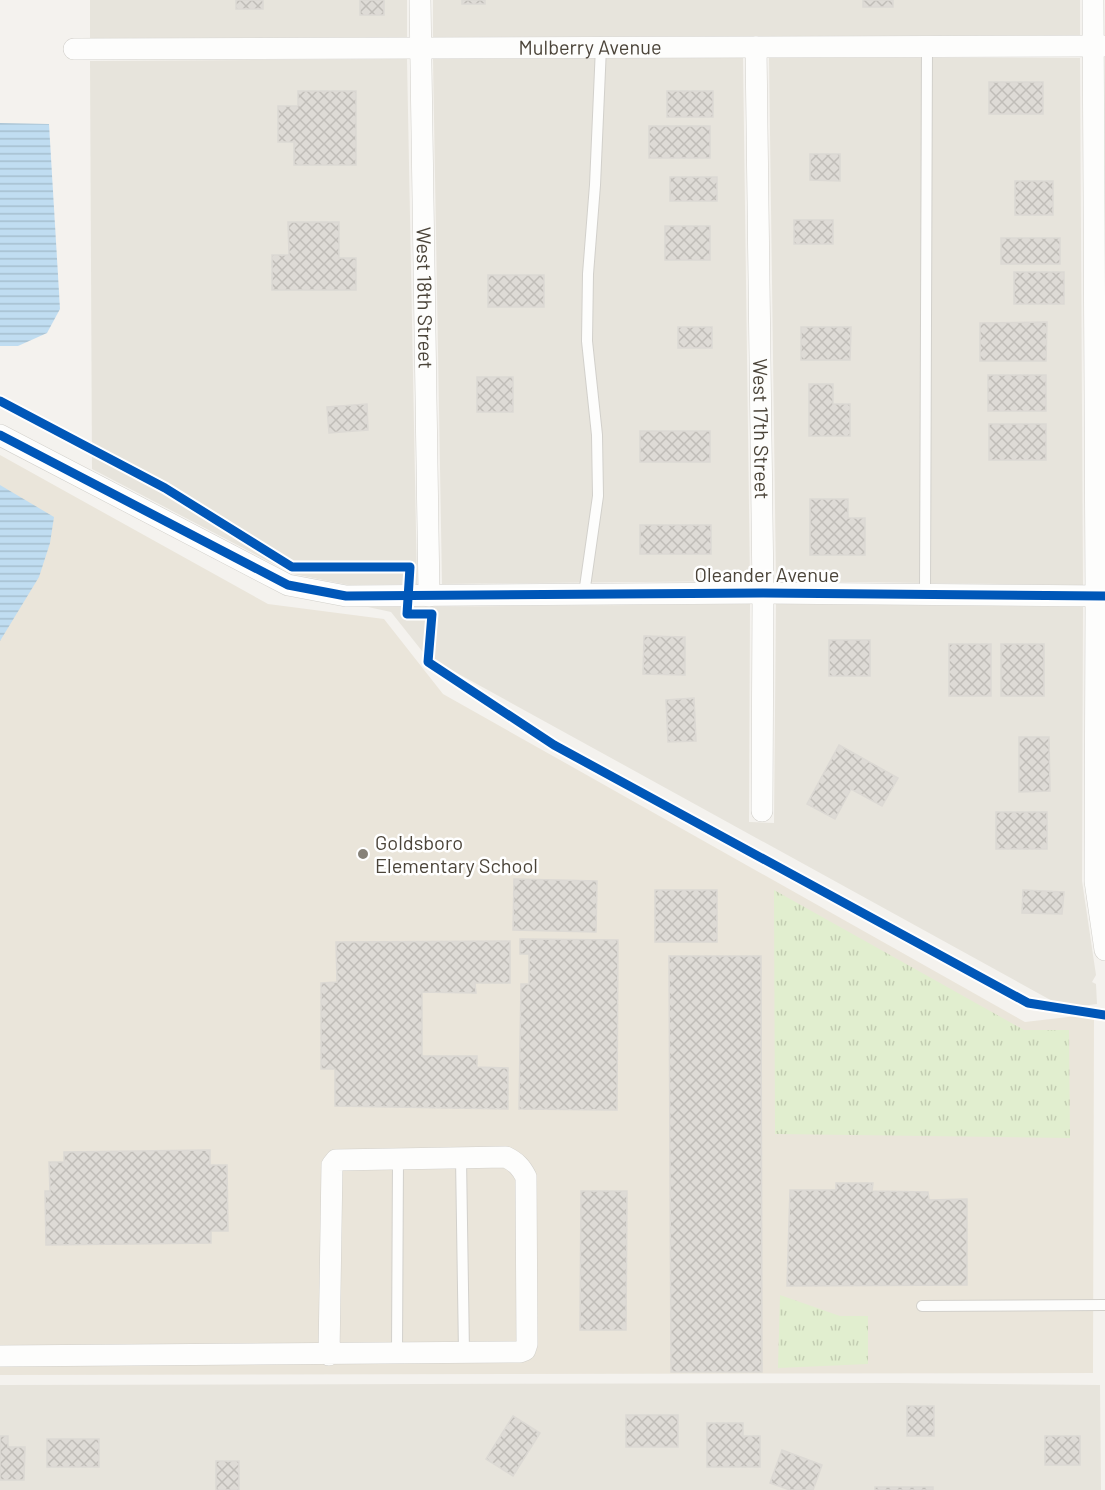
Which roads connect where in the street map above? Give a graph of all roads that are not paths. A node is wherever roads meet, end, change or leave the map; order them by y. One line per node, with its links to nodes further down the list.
1 (420, 0): 7 (street, West 18th Street)
2 (1093, 0): 3 (street)
3 (1099, 46): 6 (street, Mulberry Avenue); 14 (street)
4 (601, 47): 5 (street, Mulberry Avenue); 7 (street, Mulberry Avenue); 11 (lane)
5 (756, 47): 6 (street, Mulberry Avenue); 10 (street, West 17th Street)
6 (927, 47): 12 (lane)
7 (420, 48): 8 (street, Mulberry Avenue); 13 (street, West 18th Street)
8 (74, 49)
9 (0, 435): 13 (street, Oleander Avenue)
10 (763, 593): 11 (street, Oleander Avenue); 12 (street, Oleander Avenue); 15 (street, West 17th Street)
11 (584, 594): 13 (street, Oleander Avenue)
12 (925, 594): 14 (street, Oleander Avenue)
13 (429, 596)
14 (1101, 596): 16 (street)
15 (762, 811)
16 (1105, 950)
17 (398, 1158): 18 (street); 21 (lane); 23 (street)
18 (461, 1158): 22 (lane); 22 (street)
19 (1105, 1305): 20 (lane)
20 (922, 1306)
21 (397, 1353): 22 (street); 23 (street)
22 (464, 1353)
23 (329, 1355): 24 (street)
24 (0, 1356)

